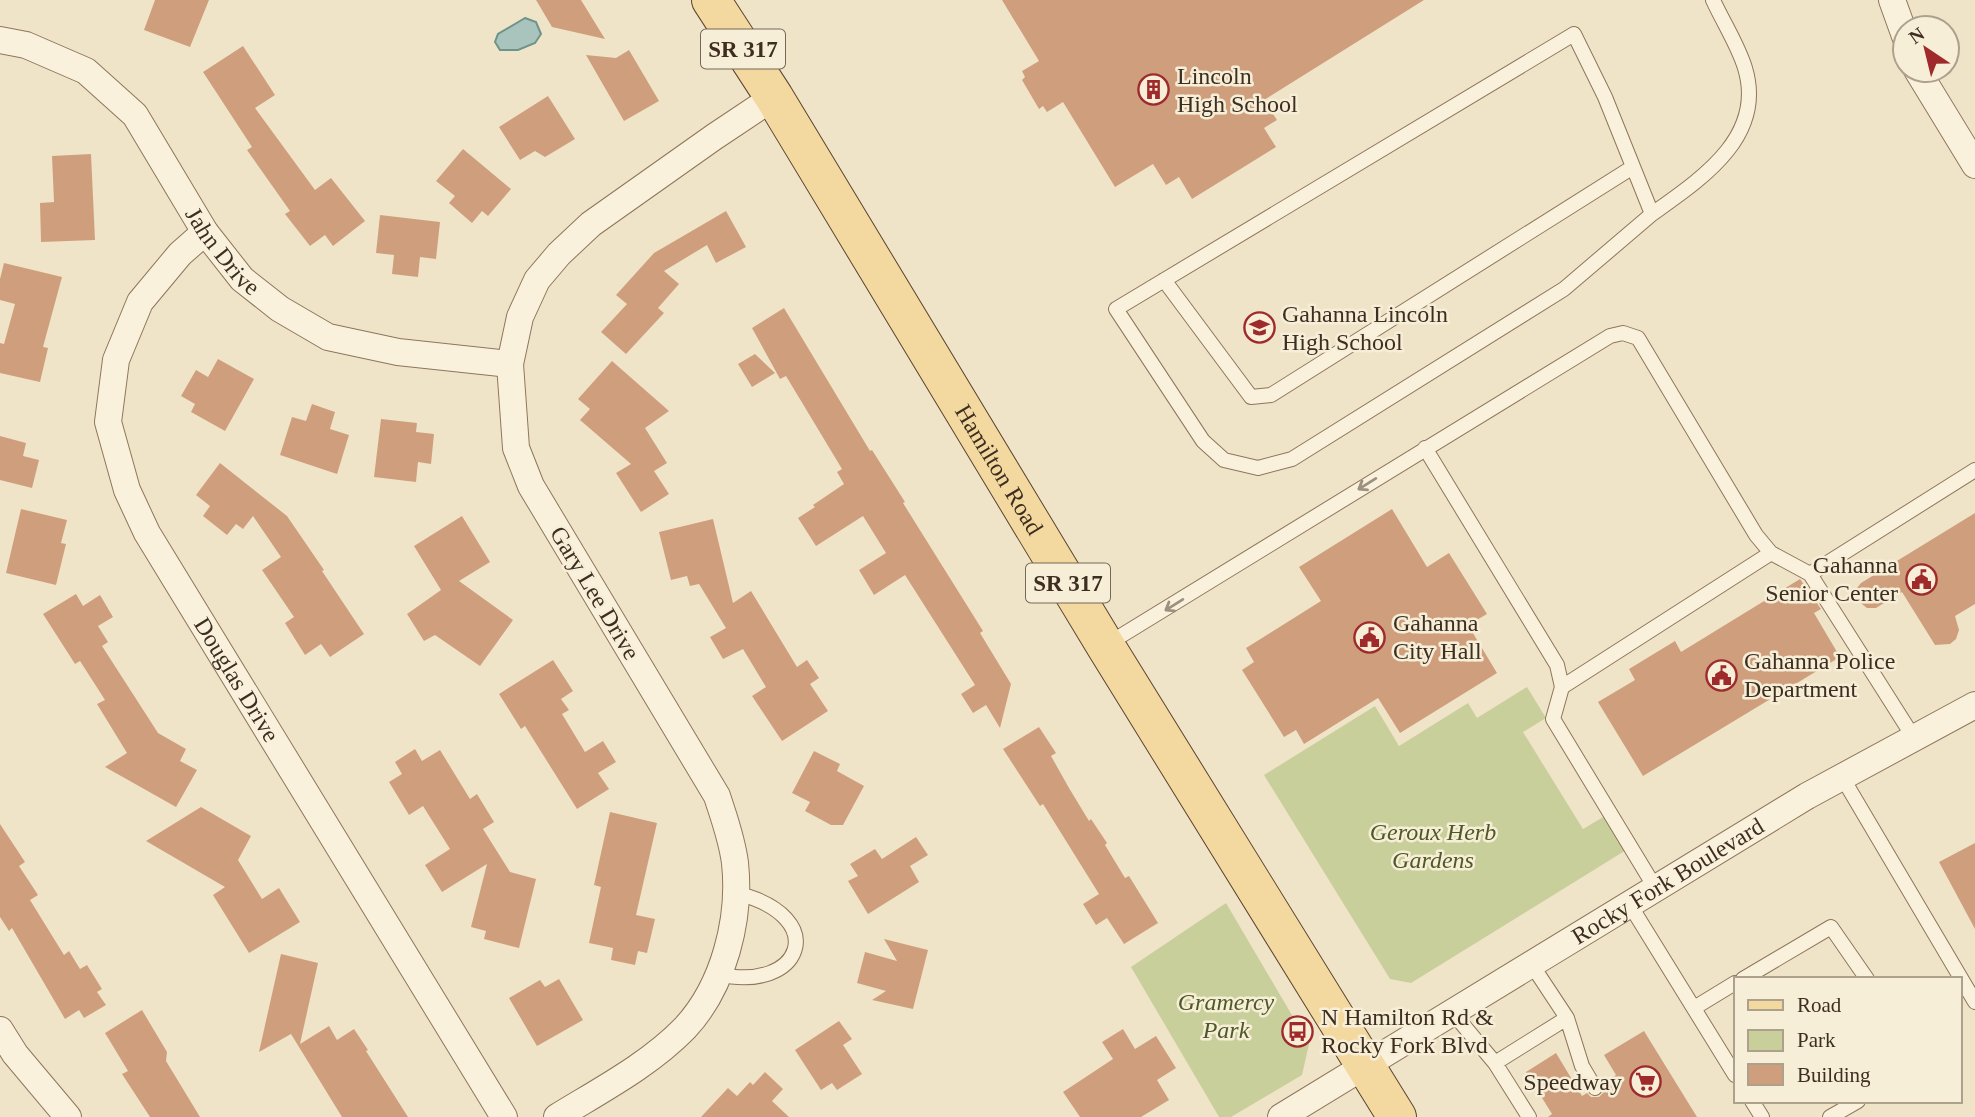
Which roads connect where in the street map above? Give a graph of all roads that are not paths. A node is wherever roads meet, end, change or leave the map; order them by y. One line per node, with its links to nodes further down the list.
1 (711, 0): 5 (main road, Hamilton Road / SR 317)
2 (1713, 0): 8 (lane)
3 (0, 40): 9 (street, Jahn Drive)
4 (1926, 84): 6 (street)
5 (774, 97): 11 (street, Gary Lee Drive); 16 (main road, Hamilton Road / SR 317)
6 (1975, 165)
7 (1633, 167): 8 (lane); 10 (lane); 10 (lane)
8 (1653, 215): 10 (lane)
9 (205, 232): 11 (street, Jahn Drive); 42 (street, Douglas Drive)
10 (1164, 280)
11 (509, 364): 22 (street, Gary Lee Drive)
12 (1425, 448): 14 (lane); 16 (lane, one-way to 16); 17 (lane)
13 (1975, 470): 15 (lane)
14 (1771, 553): 15 (lane); 17 (lane)
15 (1810, 574): 19 (lane)
16 (1105, 645): 37 (main road, Hamilton Road / SR 317)
17 (1562, 687): 21 (lane)
18 (1975, 705): 19 (street, Rocky Fork Boulevard)
19 (1914, 738): 20 (street, Rocky Fork Boulevard)
20 (1842, 777): 21 (street, Rocky Fork Boulevard); 28 (lane)
21 (1656, 889): 23 (street, Rocky Fork Boulevard)
22 (736, 893): 25 (street, Gary Lee Drive); 25 (lane)
23 (1630, 905): 24 (street, Rocky Fork Boulevard); 32 (lane)
24 (1532, 965): 33 (street, Rocky Fork Boulevard); 34 (lane)
25 (718, 974): 43 (street, Gary Lee Drive)
26 (1746, 977): 27 (lane)
27 (1866, 977)
28 (1956, 977)
29 (1734, 984): 32 (lane)
30 (1962, 987): 31 (lane)
31 (1975, 1002)
32 (1694, 1008): 38 (lane)
33 (1453, 1013): 36 (lane); 37 (street, Rocky Fork Boulevard)
34 (1567, 1018): 36 (lane); 39 (lane)
35 (0, 1030): 41 (street)
36 (1495, 1063): 46 (lane)
37 (1366, 1066): 44 (street, Rocky Fork Boulevard); 45 (main road, Hamilton Road / SR 317)
38 (1734, 1073)
39 (1595, 1088)
40 (1854, 1103): 47 (lane)
41 (68, 1117)
42 (504, 1117)
43 (557, 1117)
44 (1281, 1117)
45 (1397, 1117)
46 (1528, 1117)
47 (1830, 1117)

